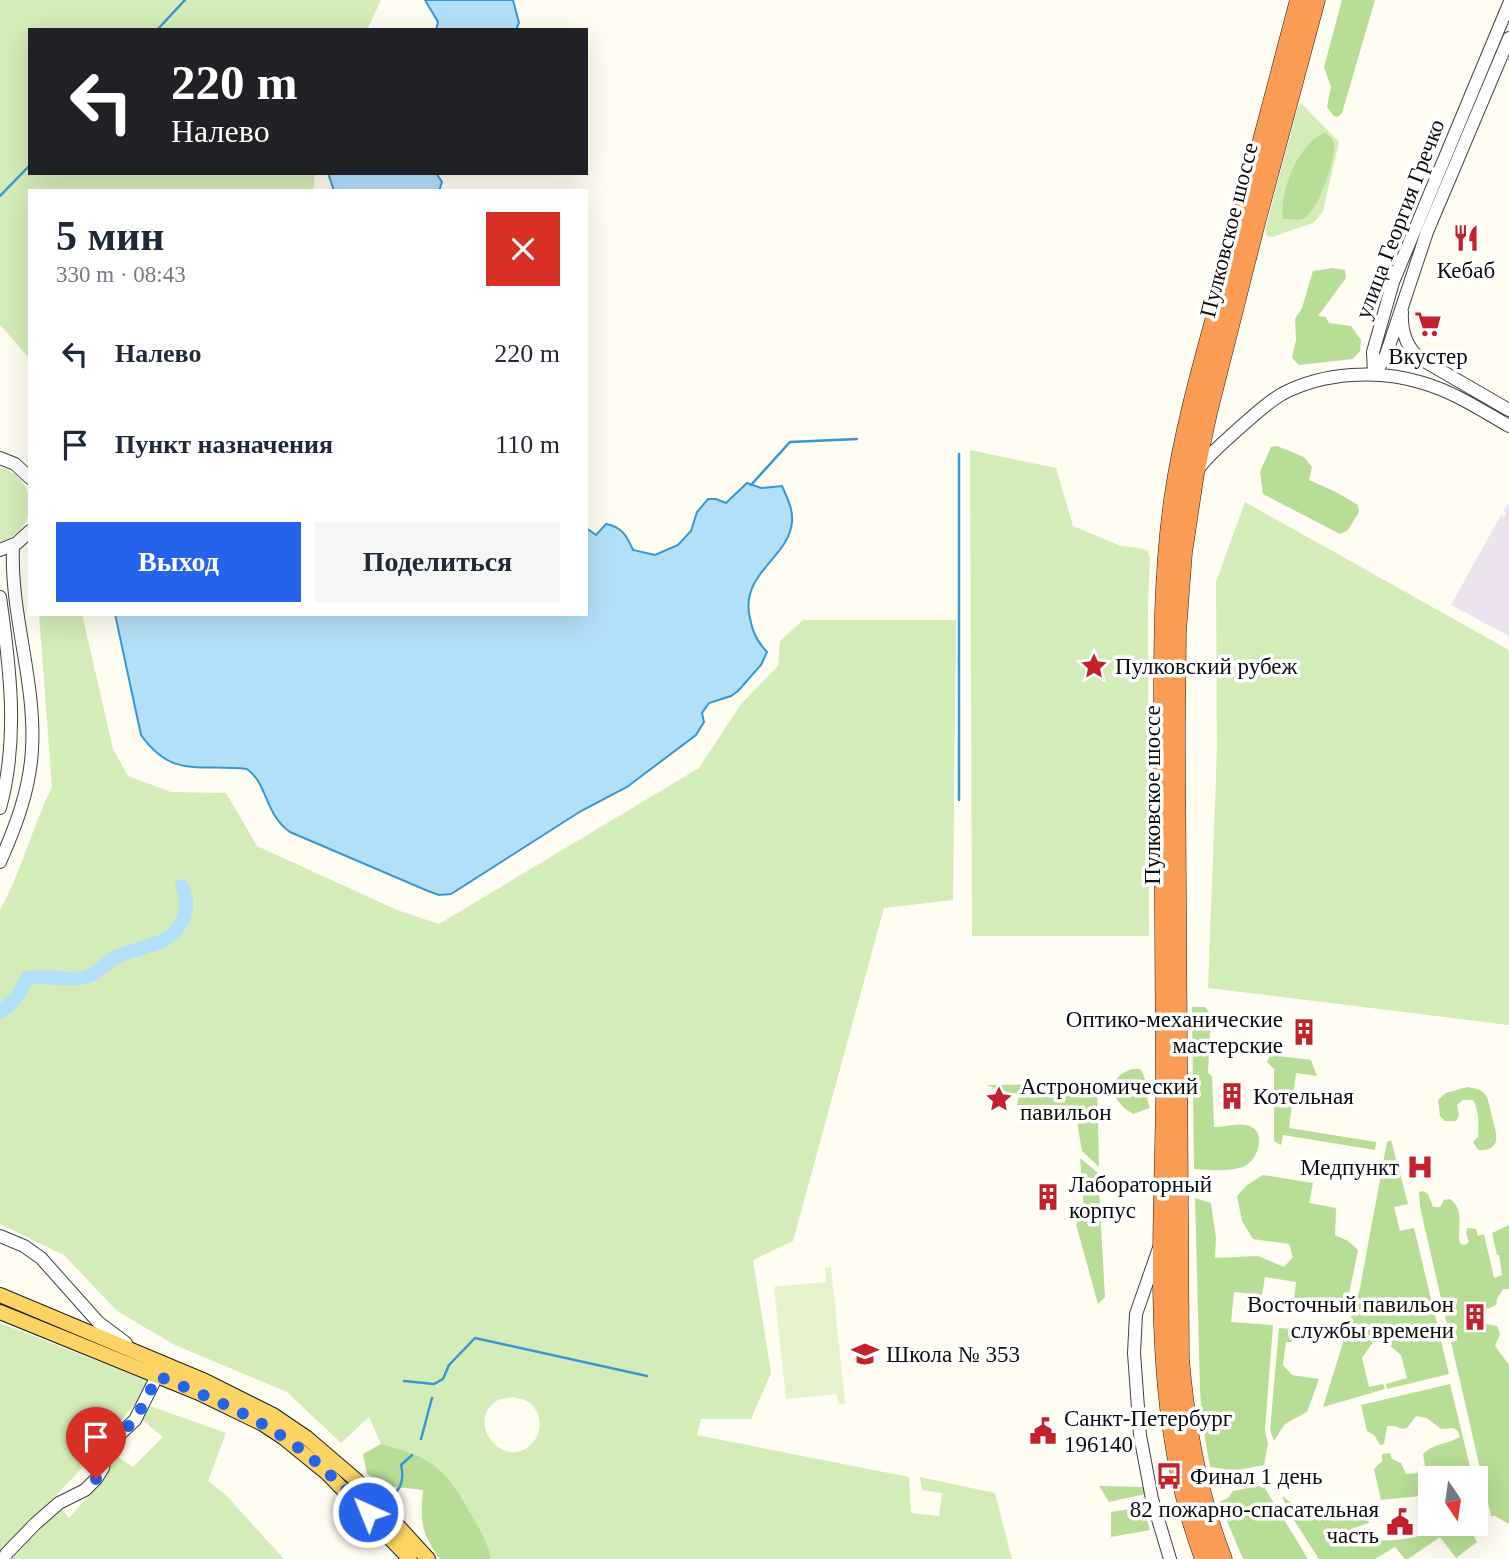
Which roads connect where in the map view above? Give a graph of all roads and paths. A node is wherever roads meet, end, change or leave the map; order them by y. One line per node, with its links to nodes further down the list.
1 (1298, 0): 19 (highway, Пулковское шоссе)
2 (1316, 0): 10 (highway, Пулковское шоссе)
3 (1509, 4): 6 (street, улица Георгия Гречко)
4 (1509, 38): 5 (street, улица Георгия Гречко)
5 (1404, 298): 6 (street, улица Георгия Гречко); 7 (street)
6 (1374, 374): 8 (street); 10 (street)
7 (1509, 410)
8 (1509, 426)
9 (0, 458): 11 (street)
10 (1195, 473): 30 (highway, Пулковское шоссе)
11 (28, 476)
12 (28, 533): 13 (street)
13 (13, 546): 14 (street); 17 (street)
14 (0, 550)
15 (0, 597): 16 (street)
16 (0, 808)
17 (0, 862)
18 (0, 1236): 22 (street)
19 (1163, 1239): 28 (street, Пулковское шоссе); 29 (highway, Пулковское шоссе)
20 (0, 1296): 22 (main road)
21 (0, 1312): 23 (main road)
22 (149, 1357): 24 (main road)
23 (158, 1376): 24 (main road); 25 (street)
24 (202, 1387): 26 (main road); 27 (main road)
25 (5, 1559)
26 (410, 1559)
27 (428, 1559)
28 (1170, 1559)
29 (1204, 1559)
30 (1223, 1559)

